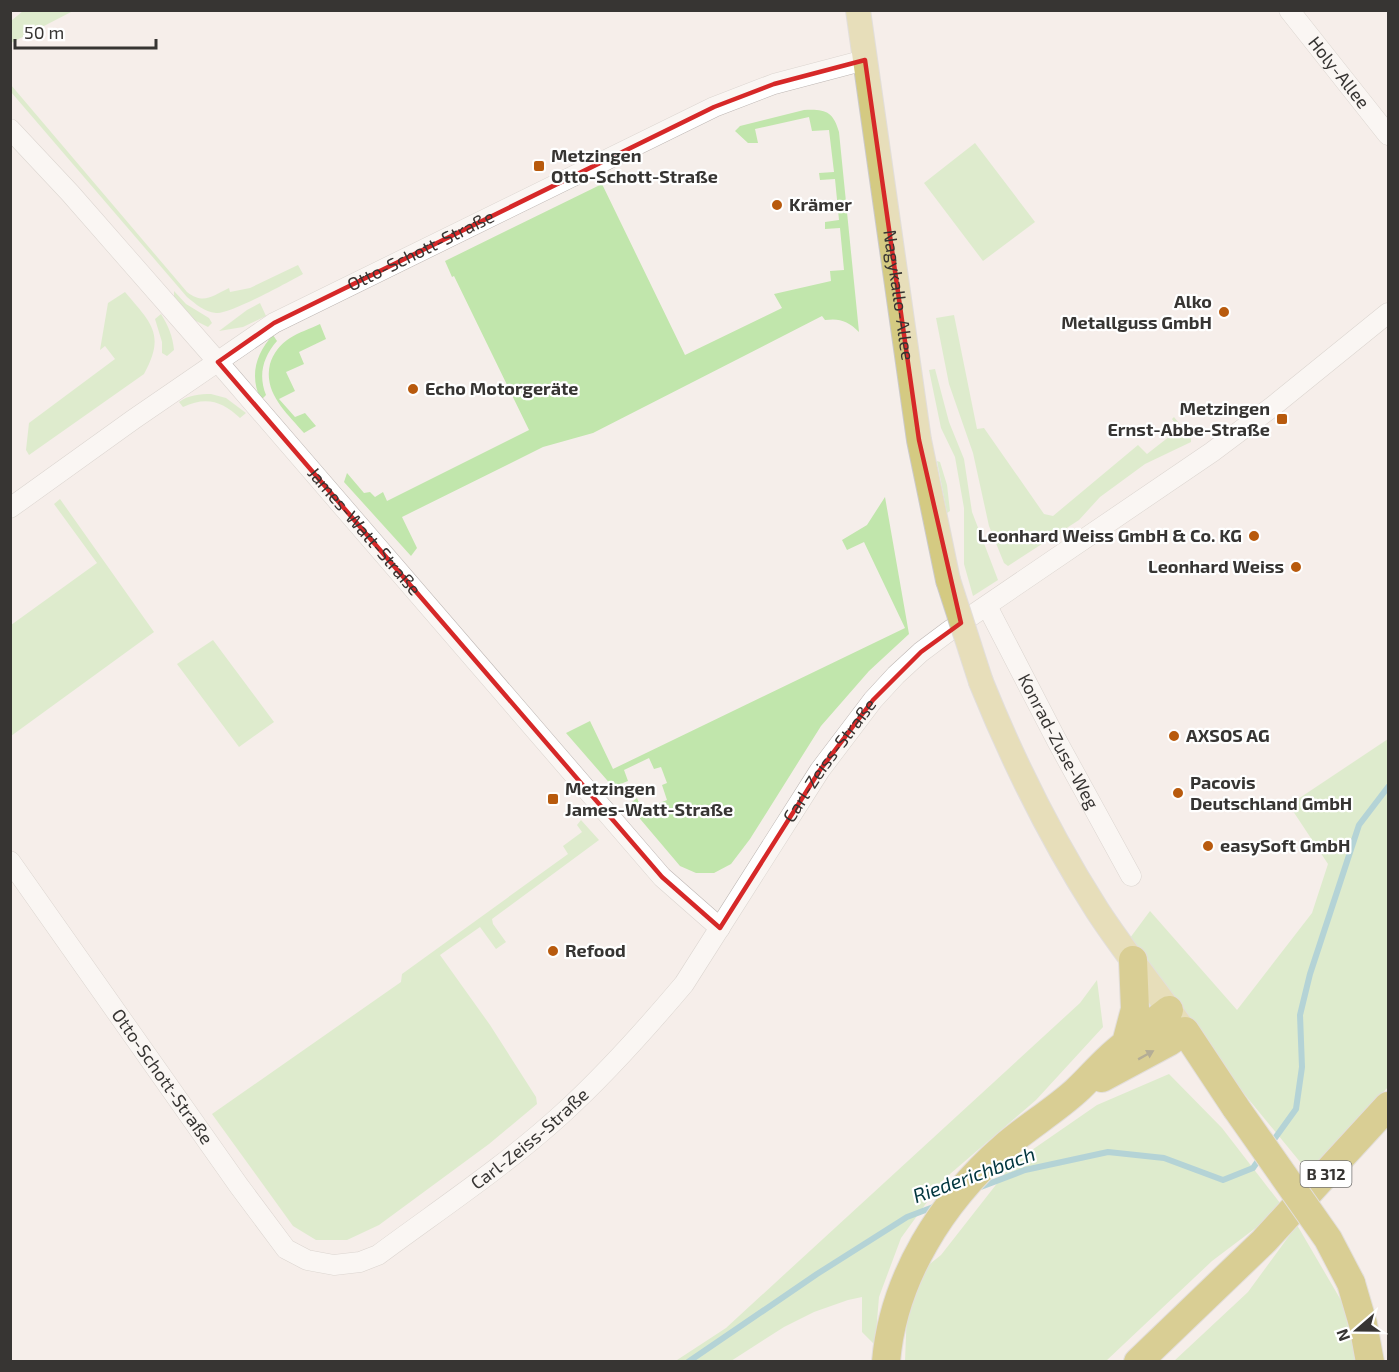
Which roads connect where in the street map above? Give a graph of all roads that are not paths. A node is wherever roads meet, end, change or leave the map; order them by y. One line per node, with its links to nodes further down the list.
1 (858, 10): 3 (main road, Nagykallo-Allee)
2 (1289, 10): 5 (street, Holy-Allee)
3 (865, 60): 7 (street, Otto-Schott-Straße); 13 (main road, Nagykallo-Allee, bridge)
4 (10, 129): 7 (street, James-Watt-Straße)
5 (1389, 135)
6 (1389, 313): 9 (street, Carl-Zeiss-Straße)
7 (218, 362): 8 (street, Otto-Schott-Straße); 12 (street, James-Watt-Straße)
8 (10, 508)
9 (987, 606): 11 (street, Konrad-Zuse-Weg); 12 (street, Carl-Zeiss-Straße)
10 (10, 861): 18 (street, Otto-Schott-Straße)
11 (1131, 876)
12 (720, 928): 18 (street, Carl-Zeiss-Straße)
13 (1132, 960): 14 (main road, Nagykallo-Allee); 15 (highway)
14 (1177, 1021): 15 (highway); 16 (highway, one-way to 14); 21 (highway, bridge)
15 (1126, 1043): 16 (highway)
16 (1076, 1091): 19 (highway)
17 (1389, 1106): 20 (highway, B 312)
18 (334, 1265)
19 (890, 1354)
20 (1138, 1362)
21 (1370, 1362)

